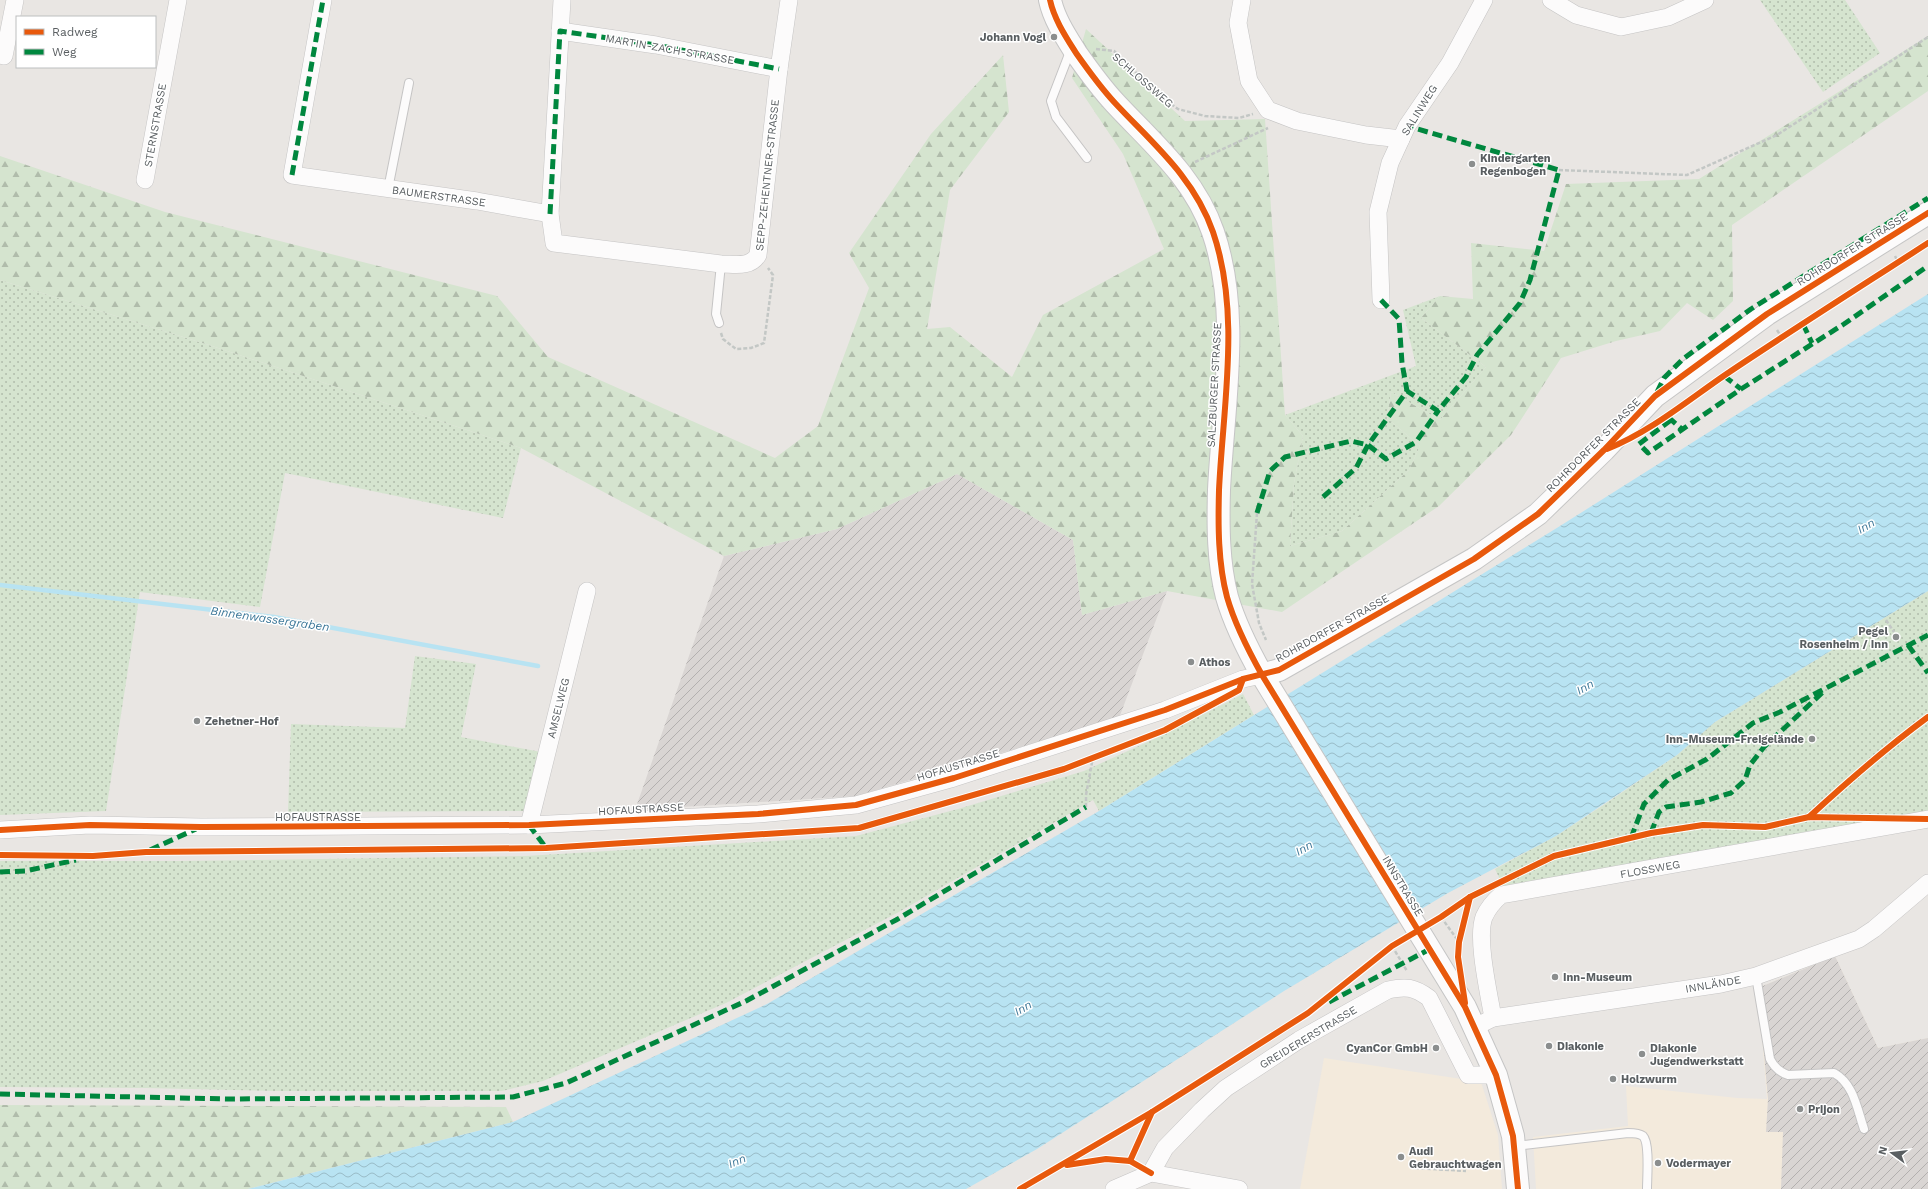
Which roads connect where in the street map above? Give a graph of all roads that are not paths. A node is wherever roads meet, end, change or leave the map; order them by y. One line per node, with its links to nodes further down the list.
1 (15, 0): 13 (street)
2 (178, 0): 18 (street, STERNSTRASSE)
3 (323, 0): 19 (street, BAUMERSTRASSE)
4 (562, 0): 11 (street)
5 (789, 0): 14 (street, SEPP-ZEHENTNER-STRASSE)
6 (1050, 0): 12 (main road, SALZBURGER STRASSE)
7 (1242, 0): 16 (street)
8 (1484, 0): 16 (street, SALINWEG)
9 (1551, 0): 10 (street)
10 (1705, 0)
11 (560, 31): 14 (street, MARTIN-ZACH-STRASSE); 21 (street)
12 (1072, 46): 17 (lane); 26 (main road, SALZBURGER STRASSE)
13 (0, 55)
14 (779, 68): 22 (street, SEPP-ZEHENTNER-STRASSE)
15 (409, 83): 19 (lane)
16 (1401, 138): 23 (street, SALINWEG)
17 (1087, 158)
18 (145, 180)
19 (388, 189): 21 (street, BAUMERSTRASSE)
20 (1928, 213): 26 (main road, ROHRDORFER STRASSE)
21 (550, 214): 22 (street, SEPP-ZEHENTNER-STRASSE)
22 (721, 264): 24 (lane)
23 (1381, 300)
24 (718, 323)
25 (587, 590): 28 (street, AMSELWEG)
26 (1262, 675): 28 (street, HOFAUSTRASSE); 32 (main road, INNSTRASSE)
27 (1928, 819): 32 (street, FLOSSWEG)
28 (529, 825): 29 (street, HOFAUSTRASSE)
29 (0, 830)
30 (1928, 883): 31 (street, INNLÄNDE)
31 (1756, 976): 32 (street, INNLÄNDE); 34 (lane)
32 (1484, 1022): 33 (main road, INNSTRASSE)
33 (1496, 1075): 35 (main road, INNSTRASSE); 36 (street, GREIDERERSTRASSE)
34 (1864, 1129)
35 (1514, 1146): 39 (main road, INNSTRASSE); 40 (lane)
36 (1151, 1173): 37 (street); 38 (street)
37 (1114, 1189)
38 (1239, 1189)
39 (1518, 1189)
40 (1647, 1189)

